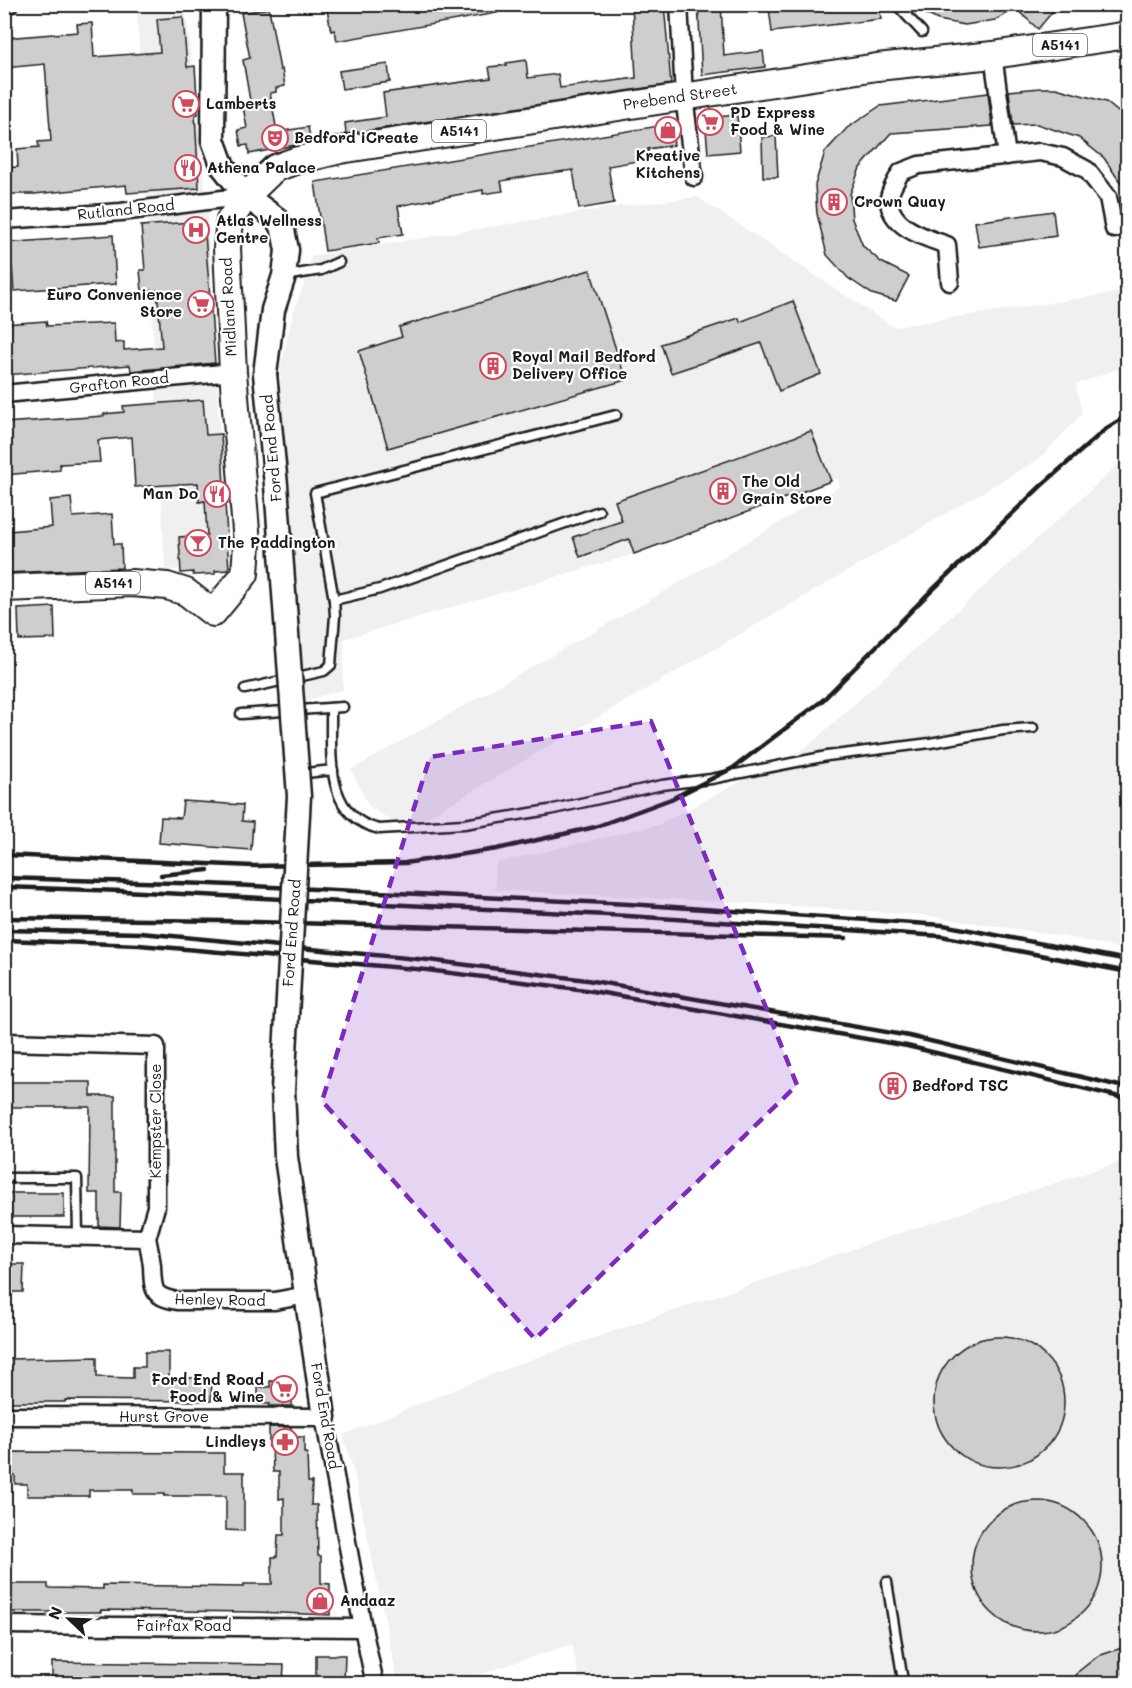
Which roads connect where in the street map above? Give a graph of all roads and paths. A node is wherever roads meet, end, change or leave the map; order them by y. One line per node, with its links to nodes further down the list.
1 (214, 4): 10 (street)
2 (679, 4): 7 (street)
3 (896, 4): 4 (lane)
4 (922, 32)
5 (1128, 35): 6 (main road, Prebend Street / A5141)
6 (993, 55): 7 (main road, Prebend Street / A5141); 8 (street)
7 (684, 96): 9 (street); 10 (main road, Prebend Street / A5141)
8 (1006, 156): 12 (street); 15 (street)
9 (694, 177)
10 (246, 196): 11 (street, Rutland Road); 14 (street, Ford End Road); 16 (main road, Midland Road / A5141)
11 (4, 220)
12 (1114, 229)
13 (339, 262): 14 (lane)
14 (284, 276): 34 (street, Ford End Road, bridge)
15 (950, 282)
16 (233, 372): 17 (street, Grafton Road); 20 (main road, Midland Road / A5141)
17 (4, 394)
18 (616, 415): 21 (lane)
19 (599, 511): 21 (lane)
20 (4, 588)
21 (334, 600): 22 (lane)
22 (245, 689)
23 (343, 707): 24 (lane)
24 (331, 708): 25 (lane); 27 (lane)
25 (241, 714)
26 (1033, 728): 27 (lane)
27 (333, 770): 28 (lane)
28 (290, 774)
29 (4, 1042): 33 (street, Kempster Close)
30 (4, 1178): 32 (lane)
31 (4, 1235): 32 (street)
32 (78, 1236): 33 (street)
33 (147, 1238): 34 (street, Henley Road)
34 (306, 1295): 36 (street, Ford End Road)
35 (4, 1416): 36 (street, Hurst Grove)
36 (324, 1417): 39 (street, Ford End Road)
37 (887, 1582): 41 (lane)
38 (4, 1625): 39 (street, Fairfax Road)
39 (363, 1628): 40 (street, Ford End Road)
40 (375, 1683)
41 (901, 1683)

